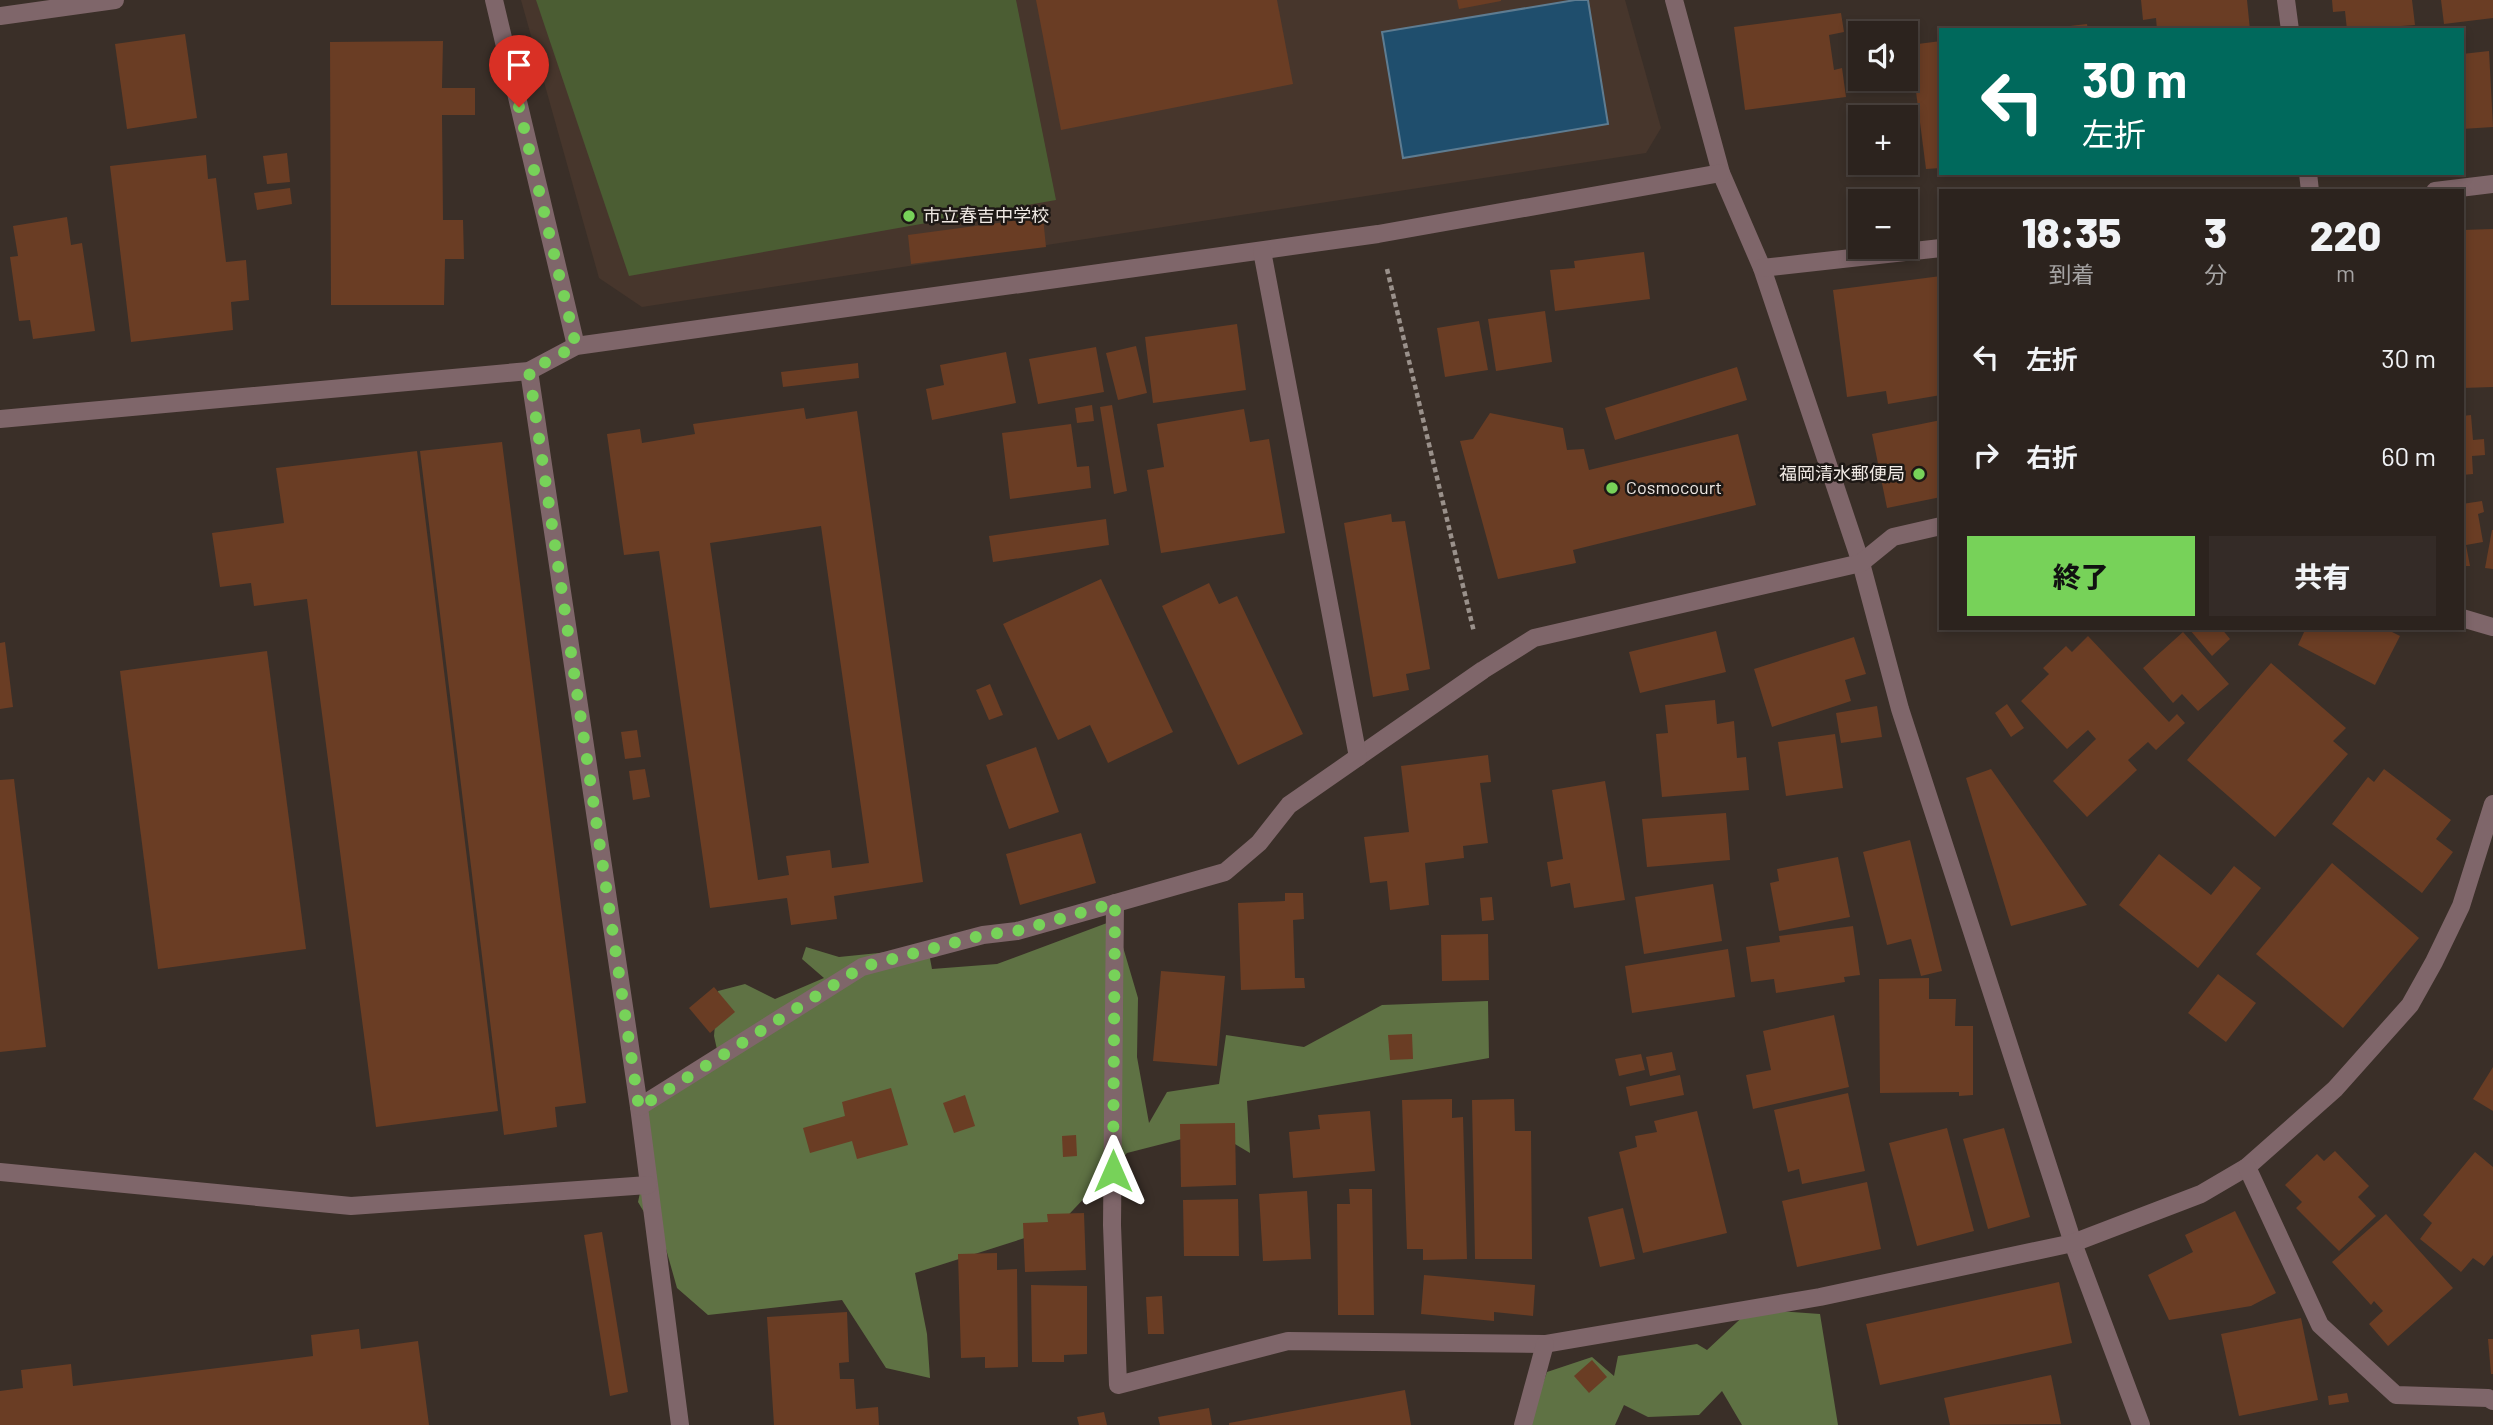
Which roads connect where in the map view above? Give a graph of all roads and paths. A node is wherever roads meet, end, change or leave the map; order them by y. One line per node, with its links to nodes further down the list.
1 (115, 0): 5 (street)
2 (494, 0): 14 (street)
3 (1674, 0): 7 (street)
4 (2286, 0): 6 (street)
5 (0, 16)
6 (2290, 28)
7 (1721, 173): 10 (street); 13 (street)
8 (2493, 184): 9 (street)
9 (2452, 189)
10 (1378, 234): 12 (street); 21 (path)
11 (1939, 248): 13 (street)
12 (1262, 251): 14 (street); 22 (street)
13 (1762, 268): 18 (street)
14 (576, 346): 15 (street)
15 (529, 371): 16 (street); 25 (street)
16 (0, 419)
17 (1939, 526): 18 (street)
18 (1861, 563): 21 (street); 29 (street)
19 (2464, 619): 20 (street)
20 (2493, 627)
21 (1483, 670): 22 (street)
22 (1358, 757): 24 (street)
23 (2493, 804): 26 (street)
24 (1115, 903): 25 (street); 30 (street)
25 (639, 1108): 28 (street)
26 (2247, 1167): 29 (street); 31 (street)
27 (0, 1172): 28 (street)
28 (648, 1185): 32 (street)
29 (2073, 1243): 30 (street); 34 (street)
30 (1545, 1344): 33 (street)
31 (2493, 1401)
32 (680, 1425)
33 (1523, 1425)
34 (2141, 1425)

